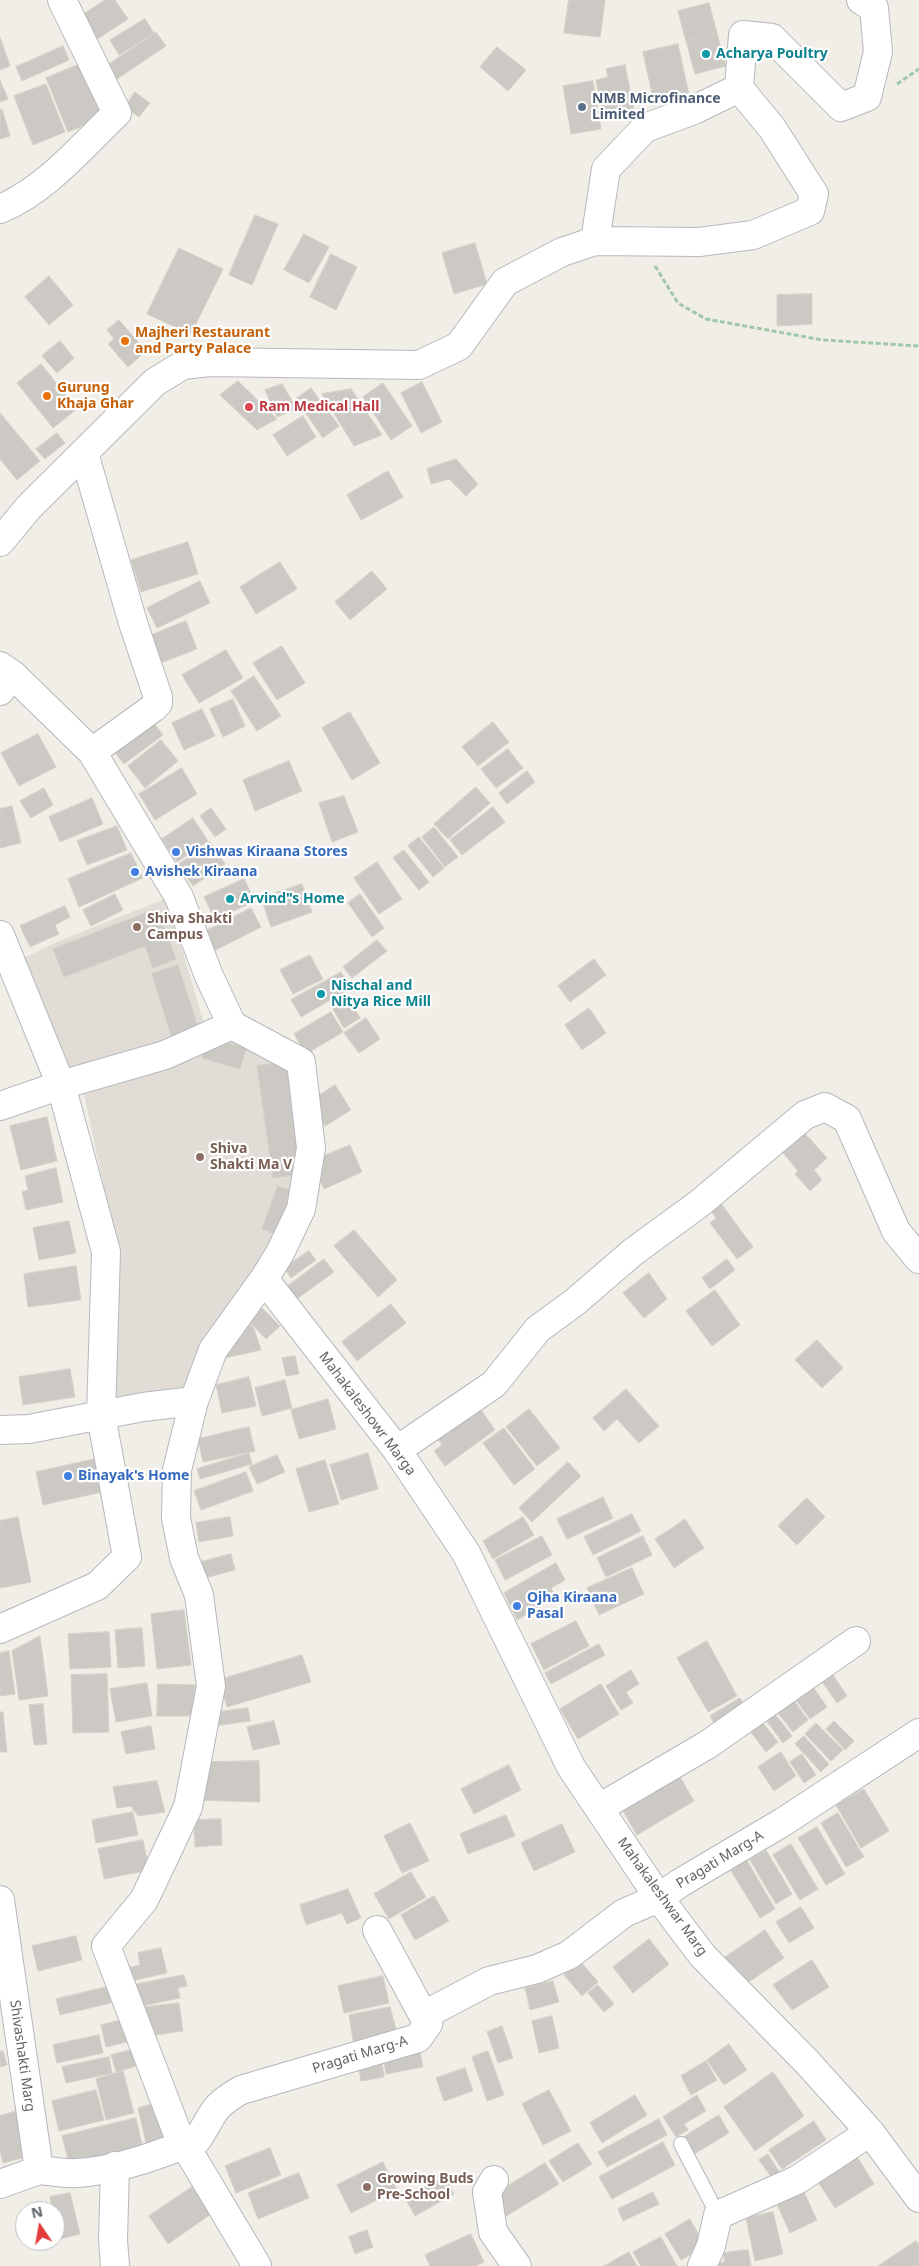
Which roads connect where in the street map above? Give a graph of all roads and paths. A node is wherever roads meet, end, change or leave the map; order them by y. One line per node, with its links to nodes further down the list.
1 (861, 0): 3 (street)
2 (73, 4): 4 (street)
3 (739, 88): 5 (street); 6 (street)
4 (0, 209)
5 (595, 240): 6 (street); 8 (street)
6 (639, 243): 7 (path)
7 (919, 346)
8 (84, 453): 9 (street); 11 (street)
9 (0, 542)
10 (4, 677): 11 (street)
11 (92, 752): 13 (street)
12 (0, 935): 14 (street)
13 (232, 1025): 14 (street); 17 (street)
14 (61, 1085): 15 (street); 19 (street)
15 (0, 1106)
16 (919, 1259): 21 (street)
17 (264, 1279): 18 (street); 21 (street, Mahakaleshowr Marga)
18 (194, 1402): 19 (street); 32 (street)
19 (101, 1415): 20 (street); 23 (street)
20 (0, 1430)
21 (397, 1450): 22 (street, Mahakaleshowr Marga)
22 (466, 1553): 26 (street, Mahakaleshwar Marg)
23 (0, 1629)
24 (856, 1642): 26 (street)
25 (919, 1733): 27 (street, Pragati Marg-A)
26 (599, 1808): 27 (street, Mahakaleshwar Marg)
27 (659, 1898): 30 (street, Pragati Marg-A); 31 (street, Mahakaleshwar Marg)
28 (0, 1900): 35 (street, Shivashakti Marg)
29 (377, 1930): 30 (street)
30 (428, 2024): 32 (street, Pragati Marg-A)
31 (870, 2132): 38 (street, Mahakaleshwar Marg); 39 (street)
32 (185, 2144): 34 (street, Pragati Marg-A); 41 (street)
33 (681, 2144): 39 (lane)
34 (116, 2166): 35 (street, Pragati Marg-A); 40 (street)
35 (39, 2170): 37 (street)
36 (494, 2180): 42 (street)
37 (0, 2184)
38 (919, 2198)
39 (718, 2215): 43 (street)
40 (115, 2266)
41 (257, 2266)
42 (517, 2266)
43 (702, 2266)

